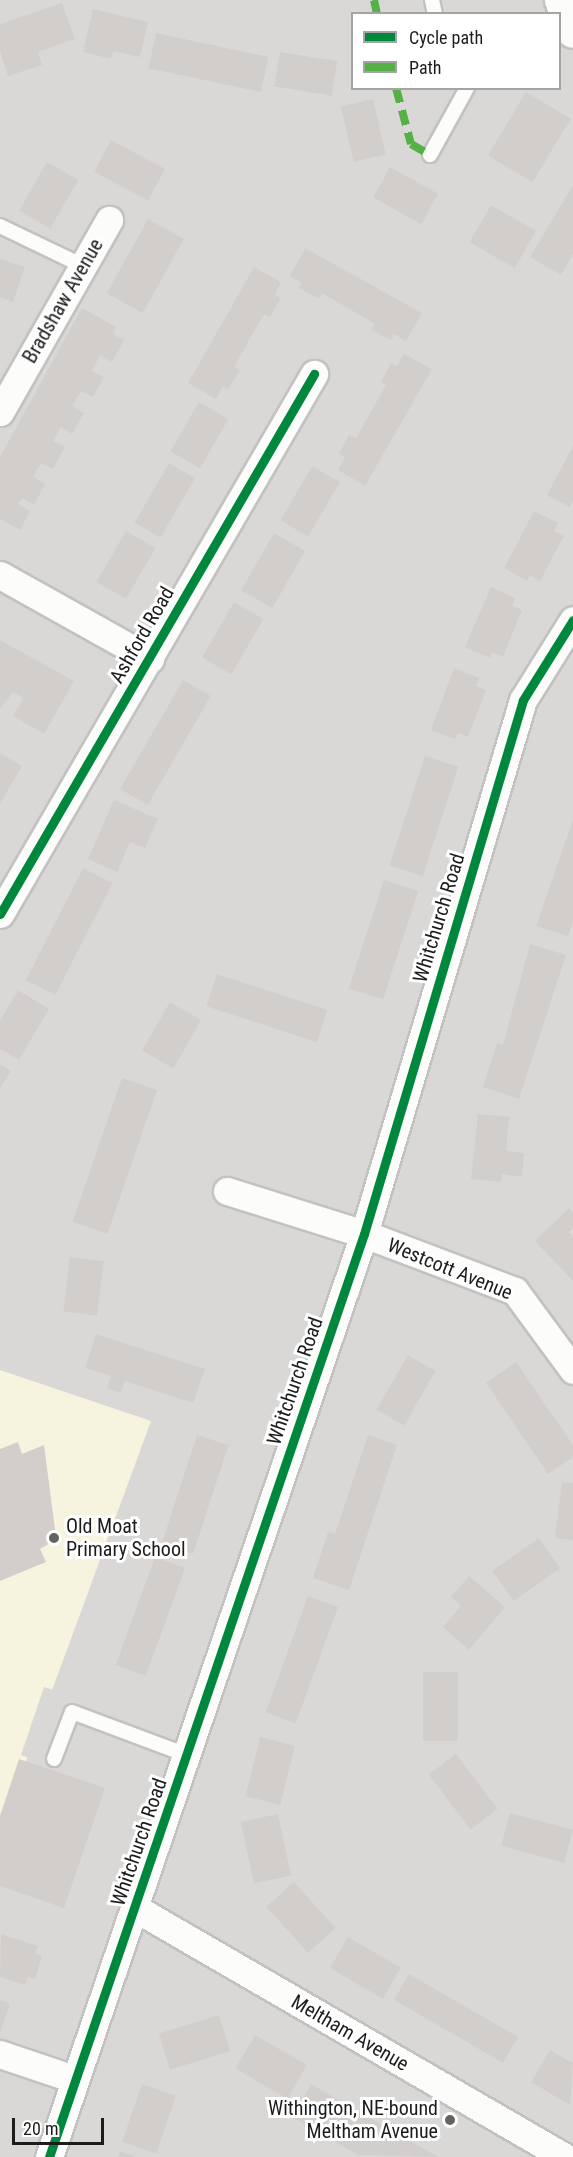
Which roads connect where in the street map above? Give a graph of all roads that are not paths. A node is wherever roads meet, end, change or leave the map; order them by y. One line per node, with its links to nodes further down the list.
1 (561, 0): 2 (street)
2 (573, 31)
3 (465, 90): 4 (lane)
4 (430, 155)
5 (109, 220): 7 (street, Bradshaw Avenue)
6 (0, 226): 7 (lane)
7 (83, 266): 9 (street, Bradshaw Avenue)
8 (314, 374): 12 (street, Ashford Road)
9 (0, 412)
10 (0, 575): 12 (street)
11 (573, 620): 15 (street, Whitchurch Road)
12 (150, 659): 13 (street, Ashford Road)
13 (0, 914)
14 (227, 1191): 15 (street, Westcott Avenue)
15 (364, 1234): 16 (street, Westcott Avenue); 17 (street, Whitchurch Road)
16 (573, 1370)
17 (187, 1755): 18 (lane); 19 (street, Whitchurch Road)
18 (54, 1760)
19 (135, 1908): 21 (street, Whitchurch Road); 23 (street, Meltham Avenue)
20 (0, 2054): 21 (street)
21 (74, 2079): 22 (street, Whitchurch Road)
22 (49, 2157)
23 (565, 2157)

